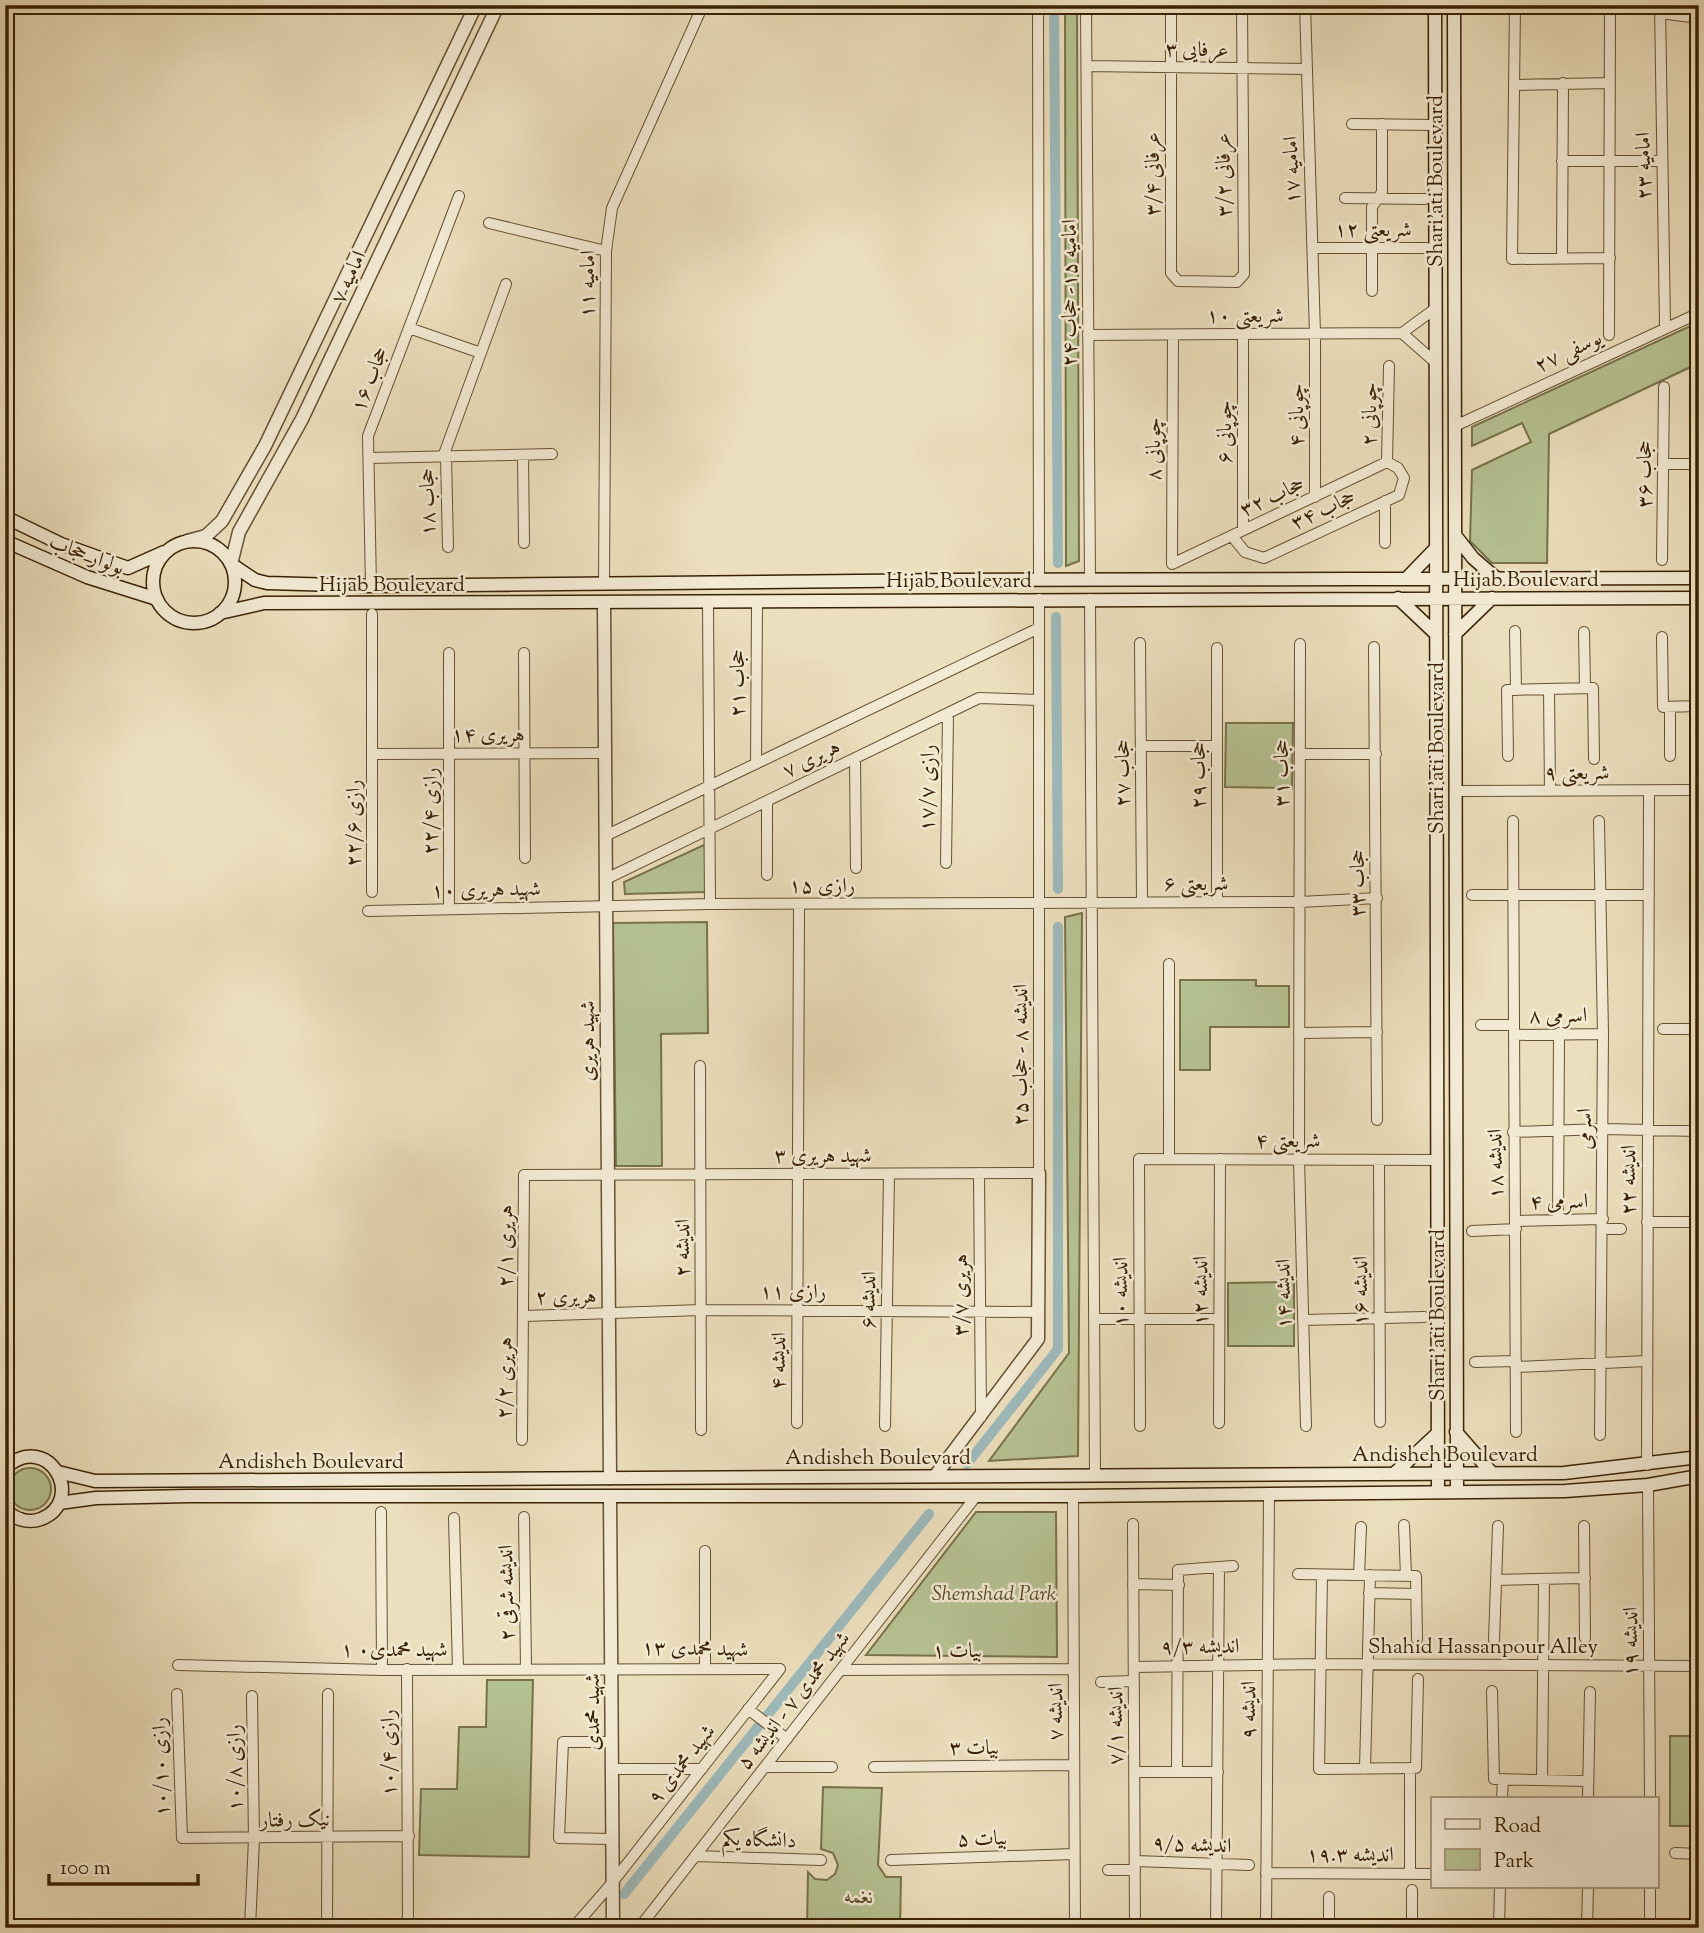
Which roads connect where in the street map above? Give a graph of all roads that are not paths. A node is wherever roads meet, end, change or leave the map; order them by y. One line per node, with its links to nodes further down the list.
1 (476, 5): 19 (main road, امامیه ۷)
2 (498, 5): 23 (main road, امامیه ۷)
3 (703, 5): 38 (street, امامیه ۱۱)
4 (1038, 5): 87 (street, امامیه ۱۵- حجاب ۲۴)
5 (1086, 5): 15 (street, امامیه ۱۵- حجاب ۲۴)
6 (1171, 5): 16 (street, عرفانی ۳/۴)
7 (1242, 5): 17 (street, عرفانی ۳/۲)
8 (1304, 5): 18 (street, امامیه ۱۷)
9 (1515, 5): 22 (street)
10 (1610, 5): 21 (street)
11 (1435, 9): 12 (main road); 26 (main road, Shari'ati Boulevard)
12 (1454, 9): 58 (main road, Shari'ati Boulevard)
13 (1660, 9): 14 (street); 29 (street, امامیه ۲۳)
14 (1699, 18)
15 (1087, 66): 16 (street, عرفایی ۳); 51 (street, امامیه ۱۵- حجاب ۲۴)
16 (1171, 68): 17 (street, عرفایی ۳); 41 (street, عرفانی ۳/۴)
17 (1241, 69): 18 (street, عرفایی ۳); 41 (street, عرفانی ۳/۲)
18 (1307, 69): 50 (street, امامیه ۱۷)
19 (440, 80): 23 (main road); 73 (main road, امامیه ۷)
20 (1563, 83): 21 (street); 22 (street); 27 (street)
21 (1610, 83): 28 (street)
22 (1514, 85): 39 (street)
23 (459, 88): 80 (main road, امامیه ۷)
24 (1352, 124): 25 (street)
25 (1382, 124): 26 (street); 32 (street)
26 (1435, 125): 44 (main road, Shari'ati Boulevard)
27 (1562, 161): 28 (street); 39 (street)
28 (1611, 161): 29 (street); 40 (street)
29 (1662, 161): 46 (street, امامیه ۲۳)
30 (459, 196): 47 (street, حجاب ۱۶)
31 (1345, 198): 32 (street)
32 (1378, 198): 33 (street); 36 (street)
33 (1425, 199)
34 (489, 223): 38 (street)
35 (1318, 248): 36 (street, شریعتی ۱۲)
36 (1371, 248): 37 (street, شریعتی ۱۲); 43 (street)
37 (1427, 248)
38 (606, 251): 90 (street, امامیه ۱۱)
39 (1562, 257): 40 (street)
40 (1610, 258): 53 (street)
41 (1242, 279)
42 (506, 284): 54 (street)
43 (1372, 291)
44 (1436, 308): 48 (street); 55 (main road, Shari'ati Boulevard)
45 (1699, 313): 46 (street, یوسفی ۲۷)
46 (1665, 326): 58 (street, یوسفی ۲۷)
47 (409, 328): 54 (street); 62 (street, حجاب ۱۶)
48 (1402, 333): 50 (street, شریعتی ۱۰); 55 (street)
49 (1243, 334): 50 (street, شریعتی ۱۰); 52 (street, شریعتی ۱۰); 69 (street, چوپانی ۶)
50 (1315, 334): 66 (street, چوپانی ۴)
51 (1088, 335): 52 (street, شریعتی ۱۰); 88 (street, امامیه ۱۵- حجاب ۲۴)
52 (1173, 335): 81 (street, چوپانی ۸)
53 (1609, 335)
54 (481, 353): 61 (street)
55 (1436, 363): 77 (main road, Shari'ati Boulevard)
56 (1389, 366): 63 (street, چوپانی ۲)
57 (1664, 387): 64 (street, حجاب ۳۶)
58 (1455, 426): 70 (main road, Shari'ati Boulevard)
59 (552, 454): 60 (street)
60 (523, 455): 61 (street); 74 (street)
61 (444, 457): 62 (street); 76 (street, حجاب ۱۸)
62 (369, 458): 91 (street, حجاب ۱۶)
63 (1387, 462): 66 (street, حجاب ۳۲); 67 (street, حجاب ۳۴)
64 (1663, 464): 65 (street); 79 (street, حجاب ۳۶)
65 (1699, 464)
66 (1315, 497): 69 (street, حجاب ۳۲)
67 (1385, 501): 71 (street, حجاب ۳۴); 75 (street)
68 (5, 517): 78 (main road)
69 (1243, 530): 71 (street, حجاب ۳۲)
70 (1455, 535): 84 (main road, Shari'ati Boulevard); 85 (main road)
71 (1231, 536): 81 (street, حجاب ۳۲)
72 (5, 541): 97 (main road, بولوار حجاب)
73 (187, 541): 78 (main road); 80 (main road)
74 (524, 543)
75 (1385, 543)
76 (448, 547)
77 (1436, 548): 82 (main road); 83 (main road, Shari'ati Boulevard)
78 (167, 550): 97 (main road)
79 (1662, 560)
80 (231, 564): 91 (main road, Hijab Boulevard); 104 (main road)
81 (1172, 564)
82 (1407, 578): 83 (main road, Hijab Boulevard); 88 (main road, Hijab Boulevard)
83 (1436, 578): 84 (main road, Hijab Boulevard); 93 (main road, Shari'ati Boulevard)
84 (1455, 578): 85 (main road, Hijab Boulevard); 94 (main road, Shari'ati Boulevard)
85 (1496, 578): 86 (main road, Hijab Boulevard)
86 (1699, 578)
87 (1039, 580): 88 (main road, Hijab Boulevard); 89 (main road, Hijab Boulevard)
88 (1090, 580)
89 (849, 581): 90 (main road, Hijab Boulevard); 98 (main road)
90 (604, 584): 91 (main road, Hijab Boulevard)
91 (371, 586)
92 (1398, 598): 93 (main road, Hijab Boulevard); 100 (main road, Hijab Boulevard); 109 (main road)
93 (1436, 598): 94 (main road, Hijab Boulevard); 109 (main road, Shari'ati Boulevard)
94 (1455, 598): 95 (main road, Hijab Boulevard); 110 (main road, Shari'ati Boulevard)
95 (1492, 598): 96 (main road, Hijab Boulevard); 110 (main road)
96 (1699, 598)
97 (157, 599): 104 (main road)
98 (848, 599): 99 (main road, Hijab Boulevard); 101 (main road, Hijab Boulevard)
99 (1039, 599): 100 (main road, Hijab Boulevard); 106 (street, اندیشه ۸ - حجاب ۲۵)
100 (1090, 599): 159 (street)
101 (757, 602): 102 (main road, Hijab Boulevard); 137 (street, حجاب ۲۱)
102 (708, 603): 103 (main road, Hijab Boulevard); 138 (street)
103 (604, 604): 104 (main road, Hijab Boulevard); 128 (main road, شهید هریری)
104 (220, 613)
105 (372, 614): 129 (street, رازی ۲۲/۶)
106 (1039, 628): 121 (street, اندیشه ۸ - حجاب ۲۵); 137 (street)
107 (1515, 631): 120 (street)
108 (1584, 632): 118 (street)
109 (1436, 634): 191 (main road, Shari'ati Boulevard)
110 (1455, 634): 140 (main road, Shari'ati Boulevard)
111 (1662, 636): 123 (street)
112 (1140, 643): 126 (street, حجاب ۲۷)
113 (1300, 644): 131 (street, حجاب ۳۱)
114 (1374, 647): 132 (street, حجاب ۳۳)
115 (1217, 648): 125 (street, حجاب ۲۹)
116 (449, 653): 130 (street, رازی ۲۲/۴)
117 (524, 653): 127 (street)
118 (1585, 688): 119 (street); 136 (street)
119 (1549, 689): 120 (street); 141 (street)
120 (1516, 690): 133 (street)
121 (1039, 700): 124 (street, هریری ۷); 163 (street, اندیشه ۸ - حجاب ۲۵)
122 (1699, 706): 123 (street)
123 (1666, 707): 134 (street)
124 (948, 714): 135 (street, هریری ۷); 149 (street, رازی ۱۷/۷)
125 (1217, 746): 126 (street); 161 (street, حجاب ۲۹)
126 (1141, 747): 160 (street, حجاب ۲۷)
127 (524, 753): 128 (street, هریری ۱۴); 130 (street, هریری ۱۴); 148 (street)
128 (605, 753): 147 (main road, شهید هریری)
129 (372, 754): 130 (street, هریری ۱۴); 153 (street, رازی ۲۲/۶)
130 (449, 754): 167 (street, رازی ۲۲/۴)
131 (1300, 754): 132 (street); 162 (street, حجاب ۳۱)
132 (1376, 754): 158 (street, حجاب ۳۳)
133 (1507, 756)
134 (1670, 756)
135 (855, 758): 143 (street, هریری ۷); 150 (street)
136 (1594, 759)
137 (756, 764): 138 (street)
138 (708, 786): 146 (street); 147 (street)
139 (1699, 790): 142 (street, شریعتی ۹)
140 (1455, 791): 141 (street, شریعتی ۹); 235 (main road, Shari'ati Boulevard)
141 (1550, 791): 142 (street, شریعتی ۹)
142 (1648, 791): 157 (street, اندیشه ۲۲)
143 (767, 801): 146 (street, هریری ۷); 151 (street)
144 (1513, 821): 154 (street, اندیشه ۱۸)
145 (1599, 821): 156 (street, اسرمی)
146 (710, 828): 152 (street, هریری ۷); 164 (street)
147 (605, 836): 152 (main road, شهید هریری)
148 (524, 858)
149 (946, 863)
150 (856, 868)
151 (767, 875)
152 (606, 879): 166 (main road, شهید هریری)
153 (372, 892)
154 (1513, 894): 155 (street); 156 (street); 173 (street, اندیشه ۱۸)
155 (1472, 895)
156 (1599, 895): 157 (street); 177 (street, اسرمی)
157 (1649, 895): 182 (street, اندیشه ۲۲)
158 (1377, 898): 162 (street, شریعتی ۶); 174 (street, حجاب ۳۳)
159 (1092, 902): 160 (street, شریعتی ۶); 163 (street, شریعتی ۶); 217 (street)
160 (1142, 902): 161 (street, شریعتی ۶)
161 (1217, 902): 162 (street, شریعتی ۶)
162 (1300, 902): 175 (street, حجاب ۳۱)
163 (1039, 903): 165 (street, رازی ۱۵); 193 (street, اندیشه ۸ - حجاب ۲۵)
164 (710, 904): 165 (street, رازی ۱۵); 166 (street, رازی ۱۵)
165 (799, 904): 194 (street, اندیشه ۴)
166 (606, 905): 167 (street, شهید هریری ۱۰); 197 (main road, شهید هریری)
167 (449, 909): 168 (street, شهید هریری ۱۰)
168 (368, 911)
169 (1170, 964): 187 (street)
170 (1481, 1025): 173 (street, اسرمی ۸)
171 (1663, 1029): 172 (street)
172 (1699, 1029)
173 (1514, 1030): 176 (street, اسرمی ۸); 185 (street, اندیشه ۱۸)
174 (1377, 1032): 175 (street); 180 (street, حجاب ۳۳)
175 (1299, 1033): 189 (street, اندیشه ۱۴)
176 (1559, 1033): 177 (street, اسرمی ۸); 183 (street)
177 (1603, 1034): 181 (street, اسرمی)
178 (1696, 1049): 184 (street)
179 (700, 1066): 198 (street, اندیشه ۲)
180 (1377, 1120)
181 (1603, 1129): 182 (street); 183 (street); 203 (street, اسرمی)
182 (1647, 1130): 184 (street); 201 (street, اندیشه ۲۲)
183 (1559, 1131): 185 (street); 200 (street)
184 (1698, 1131): 199 (street)
185 (1513, 1132): 204 (street, اندیشه ۱۸)
186 (1139, 1159): 187 (street, شریعتی ۴); 218 (street, اندیشه ۱۰)
187 (1169, 1159): 188 (street, شریعتی ۴)
188 (1220, 1159): 189 (street, شریعتی ۴); 219 (street, اندیشه ۱۲)
189 (1299, 1160): 190 (street, شریعتی ۴); 220 (street, اندیشه ۱۴)
190 (1379, 1160): 191 (street, شریعتی ۴); 216 (street, اندیشه ۱۶)
191 (1437, 1160): 237 (main road, Shari'ati Boulevard)
192 (979, 1173): 193 (street, شهید هریری ۳); 195 (street, شهید هریری ۳); 210 (street, هریری ۳/۷)
193 (1039, 1173): 212 (main road, اندیشه ۸ - حجاب ۲۵)
194 (799, 1174): 195 (street, شهید هریری ۳); 198 (street, شهید هریری ۳); 211 (street, اندیشه ۴)
195 (889, 1174): 209 (street, اندیشه ۶)
196 (524, 1175): 197 (street, شهید هریری ۳); 214 (street, هریری ۲/۱)
197 (607, 1175): 198 (street, شهید هریری ۳); 213 (main road, شهید هریری)
198 (701, 1175): 208 (street, اندیشه ۲)
199 (1697, 1198)
200 (1558, 1220): 203 (street, اسرمی ۴); 204 (street, اسرمی ۴)
201 (1647, 1222): 202 (street); 222 (street, اندیشه ۲۲)
202 (1699, 1222)
203 (1603, 1224): 205 (street, اسرمی ۴); 225 (street, اسرمی)
204 (1516, 1225): 206 (street, اسرمی ۴); 224 (street, اندیشه ۱۸)
205 (1622, 1229)
206 (1472, 1231)
207 (1699, 1254): 221 (street)
208 (701, 1310): 211 (street, رازی ۱۱); 213 (street, رازی ۱۱); 233 (street, اندیشه ۲)
209 (887, 1310): 210 (street, رازی ۱۱); 211 (street, رازی ۱۱); 230 (street, اندیشه ۶)
210 (978, 1310): 212 (street, رازی ۱۱); 226 (street, هریری ۳/۷)
211 (798, 1311): 228 (street, اندیشه ۴)
212 (1038, 1312): 226 (main road, اندیشه ۸ - حجاب ۲۵)
213 (609, 1315): 214 (street, هریری ۲); 251 (main road, شهید هریری)
214 (525, 1316): 239 (street, هریری ۲/۲)
215 (1424, 1317): 216 (street)
216 (1380, 1318): 220 (street); 227 (street, اندیشه ۱۶)
217 (1094, 1319): 218 (street); 249 (street)
218 (1140, 1319): 219 (street); 231 (street, اندیشه ۱۰)
219 (1219, 1319): 229 (street, اندیشه ۱۲)
220 (1303, 1320): 232 (street, اندیشه ۱۴)
221 (1698, 1325): 234 (street)
222 (1646, 1361): 225 (street); 241 (street, اندیشه ۲۲)
223 (1475, 1362): 224 (street)
224 (1517, 1364): 225 (street); 236 (street, اندیشه ۱۸)
225 (1601, 1364): 238 (street, اسرمی)
226 (981, 1417): 248 (main road, اندیشه ۸ - حجاب ۲۵)
227 (1380, 1422)
228 (797, 1423)
229 (1219, 1423)
230 (885, 1426)
231 (1140, 1426)
232 (1306, 1426)
233 (701, 1430)
234 (1697, 1431)
235 (1456, 1432): 246 (main road, Shari'ati Boulevard); 247 (main road)
236 (1516, 1432)
237 (1437, 1433): 244 (main road); 245 (main road, Shari'ati Boulevard)
238 (1600, 1435)
239 (522, 1440)
240 (1699, 1457): 241 (main road, Andisheh Boulevard)
241 (1647, 1465): 247 (main road, Andisheh Boulevard)
242 (5, 1468): 243 (main road, Andisheh Boulevard)
243 (58, 1472): 251 (main road, Andisheh Boulevard); 259 (main road)
244 (1396, 1472): 245 (main road, Andisheh Boulevard); 249 (main road, Andisheh Boulevard)
245 (1438, 1472): 246 (main road, Andisheh Boulevard); 253 (main road, Shari'ati Boulevard)
246 (1457, 1472): 247 (main road, Andisheh Boulevard); 254 (main road, Shari'ati Boulevard)
247 (1491, 1472)
248 (935, 1476): 249 (main road, Andisheh Boulevard); 251 (main road, Andisheh Boulevard)
249 (1095, 1476)
250 (1699, 1476): 252 (main road, Andisheh Boulevard)
251 (610, 1478): 258 (main road, شهید محمدی)
252 (1648, 1485): 254 (main road, Andisheh Boulevard); 296 (street, اندیشه ۱۹)
253 (1438, 1491): 254 (main road, Andisheh Boulevard); 255 (main road, Andisheh Boulevard)
254 (1457, 1491)
255 (1269, 1493): 257 (main road, Andisheh Boulevard); 286 (street, اندیشه ۹)
256 (977, 1495): 257 (main road, Andisheh Boulevard); 258 (main road, Andisheh Boulevard); 304 (street, شهید محمدی ۷ - اندیشه ۵)
257 (1073, 1496): 302 (street, اندیشه ۷)
258 (610, 1497): 259 (main road, Andisheh Boulevard); 294 (main road, شهید محمدی)
259 (59, 1503): 260 (main road)
260 (5, 1510)
261 (381, 1512): 303 (street)
262 (524, 1517): 297 (street, اندیشه شرقی ۲)
263 (454, 1518): 300 (street)
264 (1133, 1524): 279 (street, اندیشه ۷/۱)
265 (1404, 1525): 275 (street)
266 (1498, 1526): 278 (street)
267 (1584, 1526): 276 (street)
268 (1361, 1527): 274 (street)
269 (705, 1551): 298 (street)
270 (1233, 1566): 271 (street)
271 (1219, 1567): 280 (street); 289 (street)
272 (1298, 1574): 273 (street)
273 (1322, 1574): 274 (street); 287 (street)
274 (1364, 1575): 275 (street); 281 (street)
275 (1406, 1576): 282 (street)
276 (1585, 1578): 277 (street); 283 (street)
277 (1544, 1579): 278 (street); 292 (street)
278 (1496, 1580): 285 (street)
279 (1133, 1584): 280 (street); 295 (street, اندیشه ۷/۱)
280 (1179, 1585): 291 (street)
281 (1370, 1593): 282 (street); 290 (street)
282 (1416, 1594): 284 (street)
283 (1585, 1638)
284 (1417, 1639)
285 (1494, 1640)
286 (1268, 1664): 287 (street, Shahid Hassanpour Alley); 289 (street, اندیشه ۹/۳); 348 (street, اندیشه ۹)
287 (1322, 1664): 290 (street, Shahid Hassanpour Alley); 323 (street)
288 (178, 1665): 303 (street, شهید محمدی۰ ۱)
289 (1220, 1665): 291 (street, اندیشه ۹/۳); 326 (street)
290 (1368, 1665): 292 (street, Shahid Hassanpour Alley); 323 (street)
291 (1179, 1666): 295 (street, اندیشه ۹/۳); 325 (street)
292 (1542, 1666): 296 (street, Shahid Hassanpour Alley); 328 (street)
293 (1699, 1666): 296 (street, Shahid Hassanpour Alley)
294 (611, 1667): 297 (street, شهید محمدی۰ ۱); 298 (street, شهید محمدی ۱۳); 315 (main road, شهید محمدی)
295 (1133, 1667): 306 (street, اندیشه ۷/۱)
296 (1650, 1667): 332 (street, اندیشه ۱۹)
297 (526, 1668): 300 (street, شهید محمدی۰ ۱)
298 (705, 1668): 301 (street, شهید محمدی ۱۳)
299 (407, 1669): 300 (street, شهید محمدی۰ ۱); 303 (street, شهید محمدی۰ ۱); 333 (street, رازی ۱۰/۴)
300 (458, 1669)
301 (780, 1669): 313 (street, شهید محمدی ۹)
302 (1074, 1669): 304 (street, بیات ۱); 316 (street, اندیشه ۷)
303 (382, 1670)
304 (841, 1670): 314 (street, شهید محمدی ۷ - اندیشه ۵)
305 (1418, 1679): 320 (street)
306 (1134, 1681): 307 (street); 324 (street, اندیشه ۷/۱)
307 (1101, 1682)
308 (1492, 1691): 327 (street)
309 (1590, 1692): 329 (street)
310 (177, 1694): 335 (street, رازی ۱۰/۱۰)
311 (328, 1694): 334 (street)
312 (253, 1696): 336 (street, رازی ۱۰/۸)
313 (748, 1709): 314 (street); 322 (street, شهید محمدی ۹)
314 (787, 1739): 318 (street, شهید محمدی ۷ - اندیشه ۵)
315 (611, 1742): 321 (main road, شهید محمدی); 337 (street)
316 (1074, 1765): 317 (street, بیات ۳); 339 (street, اندیشه ۷)
317 (874, 1766)
318 (765, 1767): 319 (street); 341 (street, شهید محمدی ۷ - اندیشه ۵)
319 (832, 1767)
320 (1410, 1768): 323 (street); 349 (street)
321 (611, 1769): 322 (street); 337 (main road, شهید محمدی)
322 (702, 1769): 351 (street, شهید محمدی ۹)
323 (1365, 1769)
324 (1134, 1772): 325 (street); 346 (street, اندیشه ۷/۱)
325 (1177, 1772): 326 (street)
326 (1218, 1772): 344 (street)
327 (1503, 1779): 328 (street); 330 (street)
328 (1542, 1779): 329 (street)
329 (1588, 1781): 331 (street)
330 (1502, 1797)
331 (1588, 1797)
332 (1650, 1797)
333 (408, 1836): 334 (street, نیک رفتار); 359 (street, رازی ۱۰/۴)
334 (329, 1837): 336 (street, نیک رفتار); 358 (street)
335 (182, 1838): 336 (street, نیک رفتار)
336 (254, 1839): 357 (street, رازی ۱۰/۸)
337 (612, 1839): 351 (main road, شهید محمدی)
338 (1675, 1853): 340 (street)
339 (1074, 1854): 343 (street, بیات ۵); 363 (street, اندیشه ۷)
340 (1699, 1854)
341 (695, 1856): 342 (street, دانشگاه یکم); 362 (street, شهید محمدی ۷ - اندیشه ۵)
342 (821, 1860)
343 (891, 1860)
344 (1216, 1863): 345 (street, اندیشه ۹/۵); 346 (street, اندیشه ۹/۵); 365 (street)
345 (1249, 1865)
346 (1135, 1866): 347 (street, اندیشه ۹/۵); 364 (street, اندیشه ۷/۱)
347 (1108, 1870)
348 (1266, 1873): 349 (street, اندیشه ۱۹.۳); 366 (street, اندیشه ۹)
349 (1410, 1874): 350 (street, اندیشه ۱۹.۳)
350 (1431, 1874)
351 (612, 1883): 360 (street, شهید محمدی ۹); 361 (main road, شهید محمدی)
352 (1500, 1888): 369 (street)
353 (1588, 1888): 370 (street)
354 (1650, 1888): 371 (street)
355 (1412, 1889): 368 (street)
356 (1329, 1897): 367 (street)
357 (250, 1928)
358 (327, 1928)
359 (408, 1928)
360 (573, 1928)
361 (612, 1928)
362 (639, 1928)
363 (1075, 1928)
364 (1135, 1928)
365 (1216, 1928)
366 (1266, 1928)
367 (1329, 1928)
368 (1412, 1928)
369 (1499, 1928)
370 (1587, 1928)
371 (1650, 1928)

